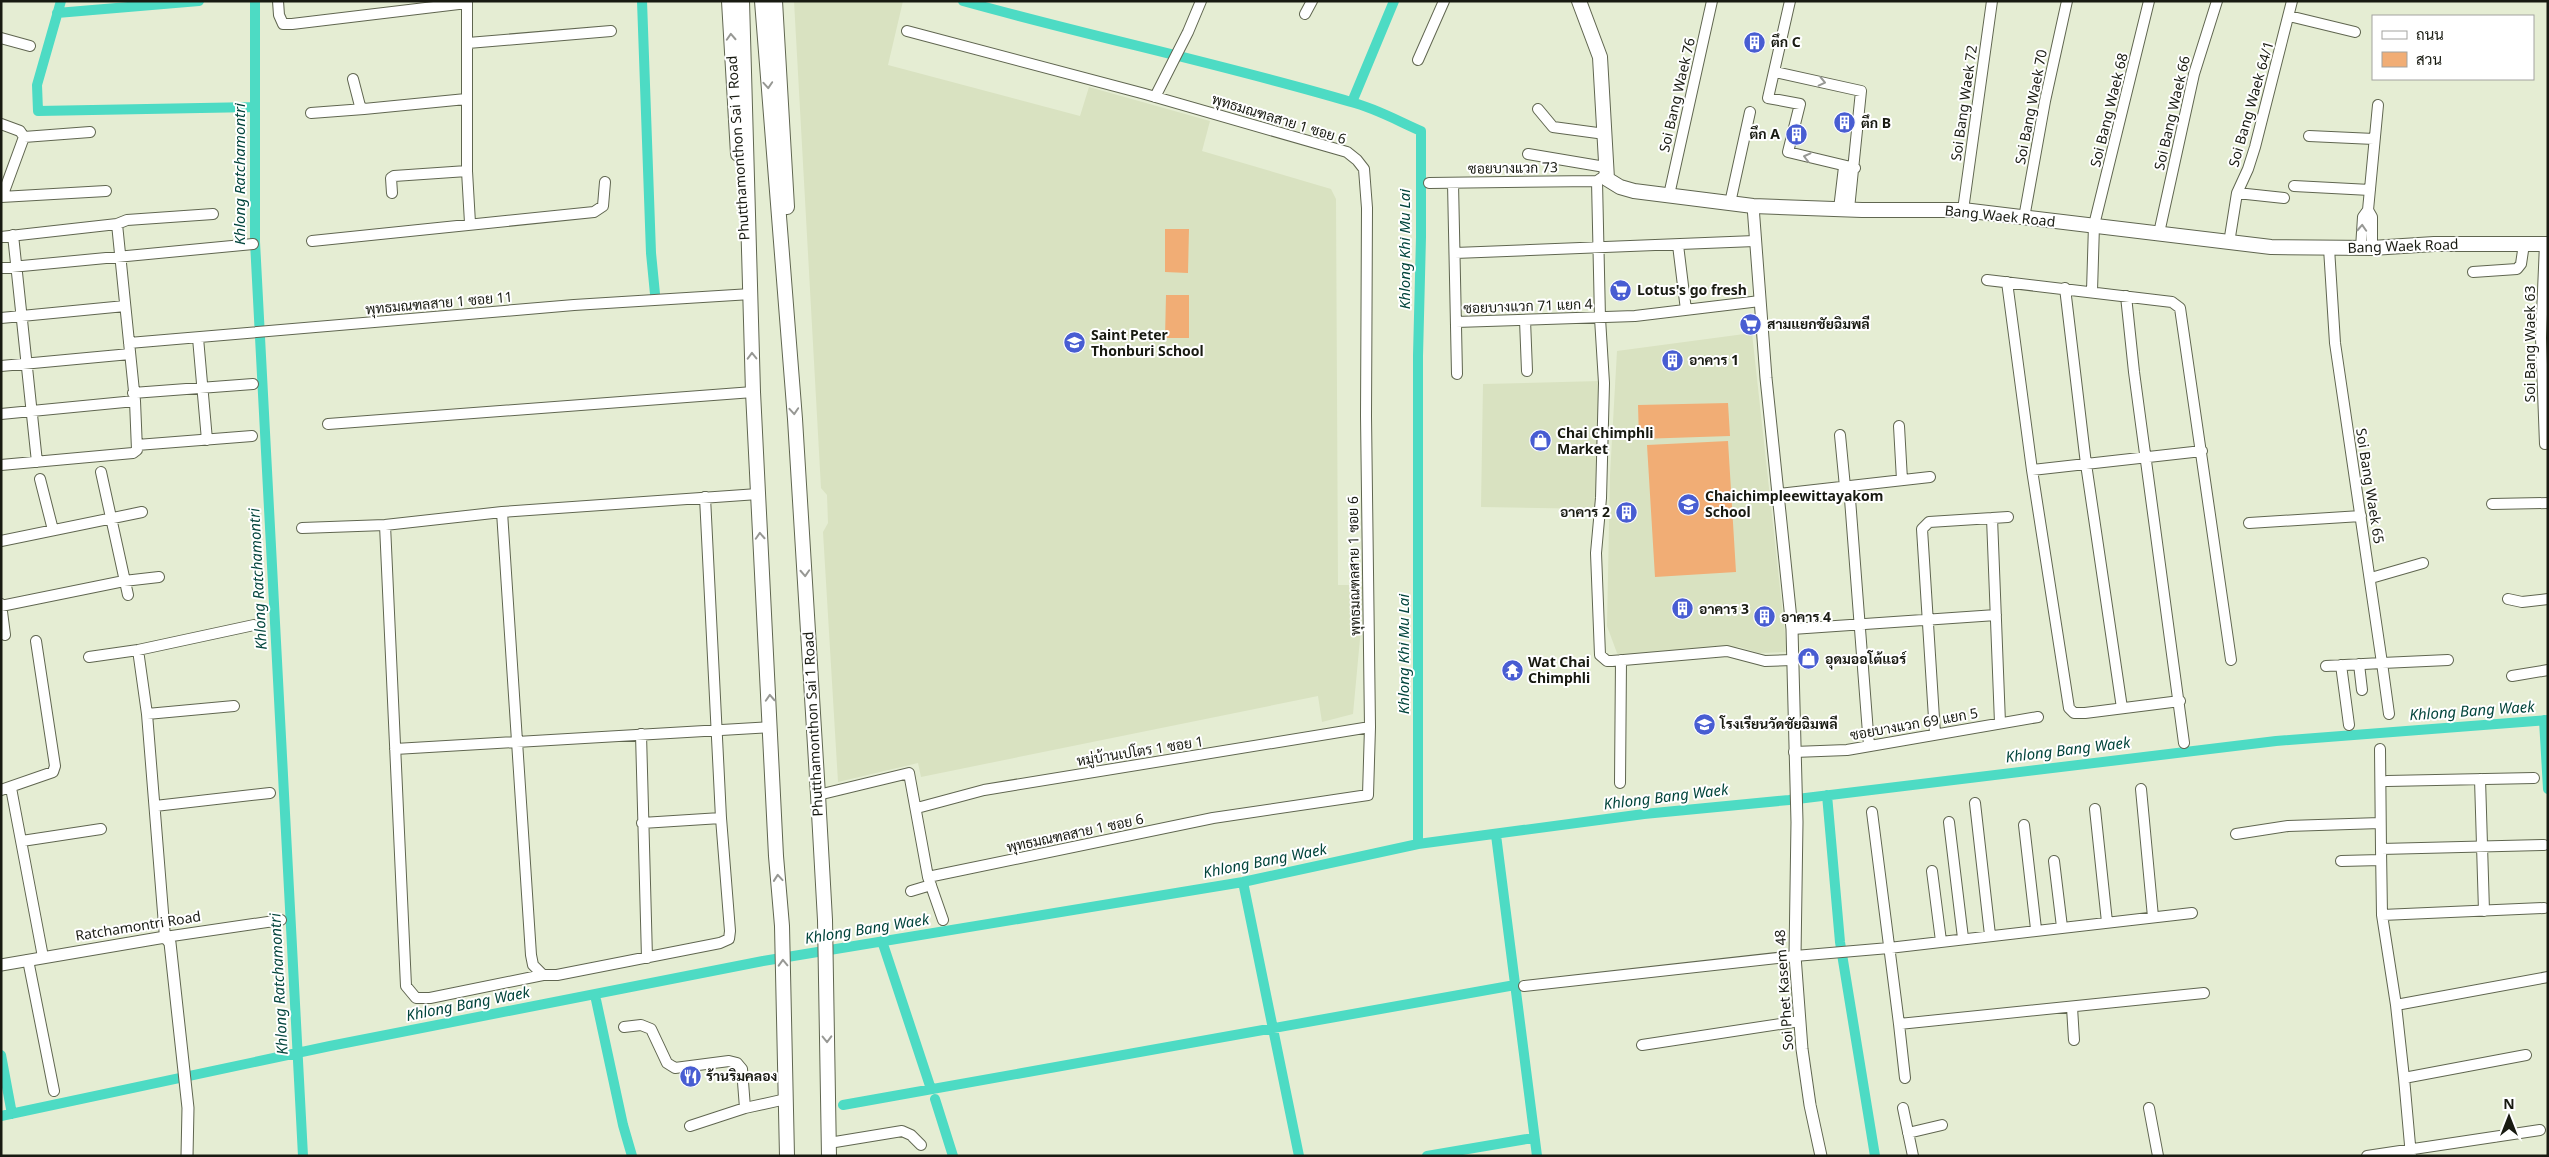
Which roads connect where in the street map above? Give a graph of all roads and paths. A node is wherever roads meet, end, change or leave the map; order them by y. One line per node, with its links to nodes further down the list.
1 (278, 1): 17 (street)
2 (729, 1): 89 (main road, Phutthamonthon Sai 1 Road, one-way to 2)
3 (742, 1): 89 (main road, Phutthamonthon Sai 1 Road)
4 (762, 1): 88 (main road, Phutthamonthon Sai 1 Road, one-way to 88)
5 (775, 1): 88 (main road, Phutthamonthon Sai 1 Road)
6 (1201, 1): 29 (street)
7 (1312, 1): 18 (street)
8 (1444, 1): 26 (street)
9 (1579, 1): 38 (main road)
10 (1712, 1): 54 (street, Soi Bang Waek 76)
11 (1790, 1): 27 (street)
12 (1992, 1): 60 (street, Soi Bang Waek 72)
13 (2067, 1): 62 (street, Soi Bang Waek 70)
14 (2149, 1): 65 (street, Soi Bang Waek 68)
15 (2217, 1): 66 (street, Soi Bang Waek 66)
16 (2292, 1): 19 (street, Soi Bang Waek 64/1)
17 (467, 2): 24 (street)
18 (1305, 14)
19 (2289, 16): 22 (street); 53 (street, Soi Bang Waek 64/1)
20 (611, 31): 24 (street)
21 (907, 31): 29 (street, พุทธมณฑลสาย 1 ซอย 6)
22 (2354, 32)
23 (1, 38): 25 (street)
24 (468, 43): 30 (street)
25 (30, 46)
26 (1418, 60)
27 (1775, 72): 43 (street, one-way to 43); 43 (street, one-way to 27)
28 (353, 79): 32 (street)
29 (1155, 97): 184 (street, พุทธมณฑลสาย 1 ซอย 6)
30 (466, 99): 32 (street); 44 (street)
31 (2378, 105): 41 (street)
32 (364, 109): 35 (street)
33 (1538, 109): 38 (street)
34 (1750, 112): 57 (street)
35 (312, 113)
36 (1, 124): 39 (street)
37 (90, 132): 39 (street)
38 (1605, 134): 45 (main road)
39 (24, 136): 55 (street)
40 (2309, 136): 41 (street)
41 (2374, 139): 50 (street)
42 (1528, 154): 45 (street)
43 (1849, 167): 59 (street)
44 (467, 171): 52 (street); 63 (street)
45 (1603, 174): 48 (street, ซอยบางแวก 73); 54 (main road, Bang Waek Road); 76 (street)
46 (605, 182): 63 (street)
47 (1429, 183): 48 (street, ซอยบางแวก 73)
48 (1453, 183): 79 (street)
49 (2294, 186): 50 (street)
50 (2370, 190): 78 (street)
51 (106, 191): 55 (street)
52 (392, 193)
53 (2237, 193): 56 (street); 71 (street, Soi Bang Waek 64/1)
54 (1669, 195): 57 (main road, Bang Waek Road)
55 (2, 197)
56 (2284, 198)
57 (1730, 203): 58 (main road, Bang Waek Road)
58 (1752, 206): 59 (main road, Bang Waek Road); 70 (street, Soi Phet Kasem 48)
59 (1844, 209): 60 (main road, Bang Waek Road)
60 (1963, 210): 62 (main road, Bang Waek Road)
61 (213, 214): 64 (street)
62 (2024, 218): 65 (main road, Bang Waek Road)
63 (470, 223): 69 (street)
64 (117, 224): 67 (street); 80 (street)
65 (2094, 225): 66 (main road, Bang Waek Road); 87 (street, Soi Bang Waek 68)
66 (2159, 233): 71 (main road, Bang Waek Road)
67 (13, 235): 68 (street); 81 (street)
68 (1, 236)
69 (312, 241)
70 (1755, 241): 75 (street); 91 (street, Soi Phet Kasem 48)
71 (2229, 242): 77 (main road, Bang Waek Road)
72 (253, 244): 80 (street)
73 (2524, 244): 74 (main road, Bang Waek Road); 78 (main road, Bang Waek Road); 83 (street)
74 (2546, 244): 108 (street, Soi Bang Waek 63)
75 (1678, 245): 76 (street); 93 (street)
76 (1599, 248): 79 (street); 96 (street)
77 (2329, 248): 78 (main road, Bang Waek Road); 138 (street, Soi Bang Waek 65)
78 (2366, 248)
79 (1455, 253): 98 (street)
80 (119, 258): 81 (street); 92 (street)
81 (16, 267): 82 (street); 94 (street)
82 (1, 268)
83 (2473, 272)
84 (1987, 280): 85 (street)
85 (2007, 282): 86 (street); 125 (street)
86 (2065, 288): 87 (street); 123 (street)
87 (2092, 291): 90 (street)
88 (785, 293): 201 (main road, Phutthamonthon Sai 1 Road, one-way to 201)
89 (751, 294): 99 (street, พุทธมณฑลสาย 1 ซอย 11); 109 (main road, Phutthamonthon Sai 1 Road, one-way to 89)
90 (2126, 296): 120 (street); 121 (street)
91 (1760, 301): 93 (street, ซอยบางแวก 71 แยก 4); 132 (street, Soi Phet Kasem 48)
92 (125, 306): 94 (street); 100 (street)
93 (1686, 310): 96 (street, ซอยบางแวก 71 แยก 4)
94 (22, 316): 95 (street); 102 (street)
95 (1, 318)
96 (1600, 318): 97 (street, ซอยบางแวก 71 แยก 4); 164 (street)
97 (1525, 320): 98 (street, ซอยบางแวก 71 แยก 4); 104 (street)
98 (1456, 322): 105 (street)
99 (198, 338): 100 (street, พุทธมณฑลสาย 1 ซอย 11); 107 (street)
100 (129, 343): 101 (street)
101 (130, 354): 102 (street); 110 (street)
102 (27, 364): 103 (street); 111 (street)
103 (1, 366)
104 (1527, 371)
105 (1458, 374)
106 (253, 384): 107 (street)
107 (202, 388): 110 (street); 117 (street)
108 (2545, 390): 118 (street, Soi Bang Waek 63)
109 (753, 392): 113 (street); 131 (main road, Phutthamonthon Sai 1 Road)
110 (134, 397): 111 (street); 119 (street)
111 (32, 412): 112 (street); 122 (street)
112 (1, 414)
113 (328, 424)
114 (1898, 426): 129 (street)
115 (1840, 435): 130 (street)
116 (252, 436): 117 (street)
117 (207, 440): 119 (street)
118 (2545, 444)
119 (137, 445): 122 (street)
120 (2202, 451): 121 (street); 166 (street)
121 (2145, 457): 123 (street); 175 (street)
122 (37, 462): 124 (street)
123 (2086, 464): 125 (street); 177 (street)
124 (1, 465)
125 (2032, 470): 177 (street)
126 (102, 472): 141 (street)
127 (1930, 477): 129 (street)
128 (40, 479): 145 (street)
129 (1902, 480): 130 (street)
130 (1847, 487): 132 (street); 158 (street)
131 (758, 494): 133 (street); 183 (main road, Phutthamonthon Sai 1 Road, one-way to 131)
132 (1779, 494): 159 (street, Soi Phet Kasem 48)
133 (705, 498): 137 (street); 185 (street)
134 (2548, 502): 135 (street)
135 (2492, 504)
136 (142, 512): 141 (street)
137 (502, 512): 143 (street); 188 (street)
138 (2361, 516): 142 (street); 149 (street, Soi Bang Waek 65)
139 (2008, 517): 140 (street)
140 (1992, 518): 155 (street); 156 (street)
141 (111, 519): 145 (street); 150 (street)
142 (2249, 524)
143 (385, 525): 144 (street); 192 (street)
144 (302, 528)
145 (53, 530): 146 (street)
146 (1, 541)
147 (2423, 563): 149 (street)
148 (159, 577): 150 (street)
149 (2371, 578): 168 (street, Soi Bang Waek 65)
150 (124, 581): 151 (street); 154 (street)
151 (128, 595)
152 (2508, 599): 153 (street)
153 (2548, 599)
154 (1, 605): 160 (street)
155 (1996, 615): 156 (street); 181 (street)
156 (1928, 619): 158 (street); 187 (street)
157 (254, 625): 162 (street)
158 (1862, 625): 159 (street); 190 (street)
159 (1792, 629): 165 (street, Soi Phet Kasem 48)
160 (5, 635)
161 (36, 641): 198 (street)
162 (138, 650): 163 (street); 178 (street)
163 (89, 657)
164 (1621, 660): 165 (street); 197 (street)
165 (1792, 660): 193 (street, Soi Phet Kasem 48)
166 (2231, 660)
167 (2448, 660): 168 (street)
168 (2382, 663): 169 (street); 179 (street, Soi Bang Waek 65)
169 (2359, 664): 170 (street); 174 (street)
170 (2341, 665): 171 (street); 182 (street)
171 (2326, 666)
172 (2548, 670): 173 (street)
173 (2512, 676)
174 (2362, 690)
175 (2180, 701): 177 (street); 189 (street)
176 (234, 706): 178 (street)
177 (2122, 708)
178 (147, 714): 203 (street)
179 (2389, 714)
180 (2038, 717): 181 (street, ซอยบางแวก 69 แยก 5)
181 (2000, 723): 187 (street, ซอยบางแวก 69 แยก 5)
182 (2349, 725)
183 (771, 726): 185 (street); 259 (main road, Phutthamonthon Sai 1 Road, one-way to 183)
184 (1370, 727): 204 (street, หมู่บ้านเปโตร 1 ซอย 1); 222 (street, พุทธมณฑลสาย 1 ซอย 6)
185 (716, 728): 186 (street); 207 (street)
186 (641, 734): 188 (street); 209 (street)
187 (1935, 734): 190 (street, ซอยบางแวก 69 แยก 5)
188 (516, 743): 192 (street); 244 (street)
189 (2184, 743)
190 (1869, 746): 193 (street, ซอยบางแวก 69 แยก 5)
191 (2380, 749): 210 (street)
192 (395, 750): 244 (street)
193 (1794, 752): 239 (street, Soi Phet Kasem 48)
194 (2534, 778): 195 (street)
195 (2480, 779): 196 (street); 215 (street)
196 (2387, 781)
197 (1620, 783)
198 (6, 789): 214 (street)
199 (2141, 789): 228 (street)
200 (270, 793): 203 (street)
201 (818, 794): 204 (street); 268 (main road, Phutthamonthon Sai 1 Road, one-way to 268)
202 (1976, 803): 234 (street)
203 (155, 806): 235 (street)
204 (917, 808): 222 (street)
205 (2095, 809): 231 (street)
206 (1872, 812): 238 (street)
207 (721, 818): 209 (street); 241 (street)
208 (1949, 822): 236 (street)
209 (642, 823): 241 (street)
210 (2380, 823): 213 (street); 217 (street)
211 (2024, 826): 233 (street)
212 (102, 829): 214 (street)
213 (2236, 834)
214 (22, 841): 240 (street)
215 (2482, 845): 216 (street); 217 (street); 225 (street)
216 (2544, 845)
217 (2380, 849): 218 (street)
218 (2381, 860): 220 (street); 227 (street)
219 (2054, 861): 232 (street)
220 (2341, 861)
221 (1932, 871): 237 (street)
222 (930, 881): 223 (street); 230 (street)
223 (911, 891)
224 (2544, 908): 225 (street)
225 (2484, 911): 227 (street)
226 (2192, 912): 228 (street)
227 (2382, 915): 248 (street)
228 (2153, 917): 231 (street)
229 (280, 920): 235 (street, Ratchamontri Road)
230 (943, 920)
231 (2107, 922): 232 (street)
232 (2062, 927): 233 (street)
233 (2036, 929): 234 (street)
234 (1990, 935): 236 (street)
235 (165, 937): 240 (street, Ratchamontri Road); 270 (street)
236 (1963, 938): 237 (street)
237 (1941, 941): 238 (street)
238 (1889, 948): 239 (street); 251 (street)
239 (1795, 956): 246 (street); 250 (street, Soi Phet Kasem 48)
240 (43, 957): 242 (street, Ratchamontri Road)
241 (647, 958): 244 (street)
242 (28, 960): 243 (street, Ratchamontri Road); 258 (street)
243 (1, 965)
244 (543, 975)
245 (2548, 977): 248 (street)
246 (1524, 986)
247 (2204, 993): 249 (street)
248 (2396, 1005): 257 (street)
249 (2072, 1007): 251 (street); 253 (street)
250 (1800, 1021): 254 (street); 272 (street, Soi Phet Kasem 48)
251 (1899, 1024): 256 (street)
252 (624, 1027): 260 (street)
253 (2074, 1040)
254 (1642, 1045)
255 (2526, 1055): 257 (street)
256 (1905, 1078)
257 (2404, 1078): 269 (street)
258 (54, 1091)
259 (786, 1099): 260 (street); 271 (main road, Phutthamonthon Sai 1 Road)
260 (744, 1108): 264 (street)
261 (1903, 1108): 266 (street)
262 (2149, 1108): 274 (street)
263 (1942, 1125): 266 (street)
264 (690, 1126)
265 (2540, 1130): 269 (street)
266 (1908, 1132): 273 (street)
267 (922, 1145): 268 (street)
268 (829, 1149)
269 (2411, 1152): 275 (street)
270 (185, 1155)
271 (787, 1156)
272 (1821, 1156)
273 (1912, 1156)
274 (2158, 1156)
275 (2367, 1156)

